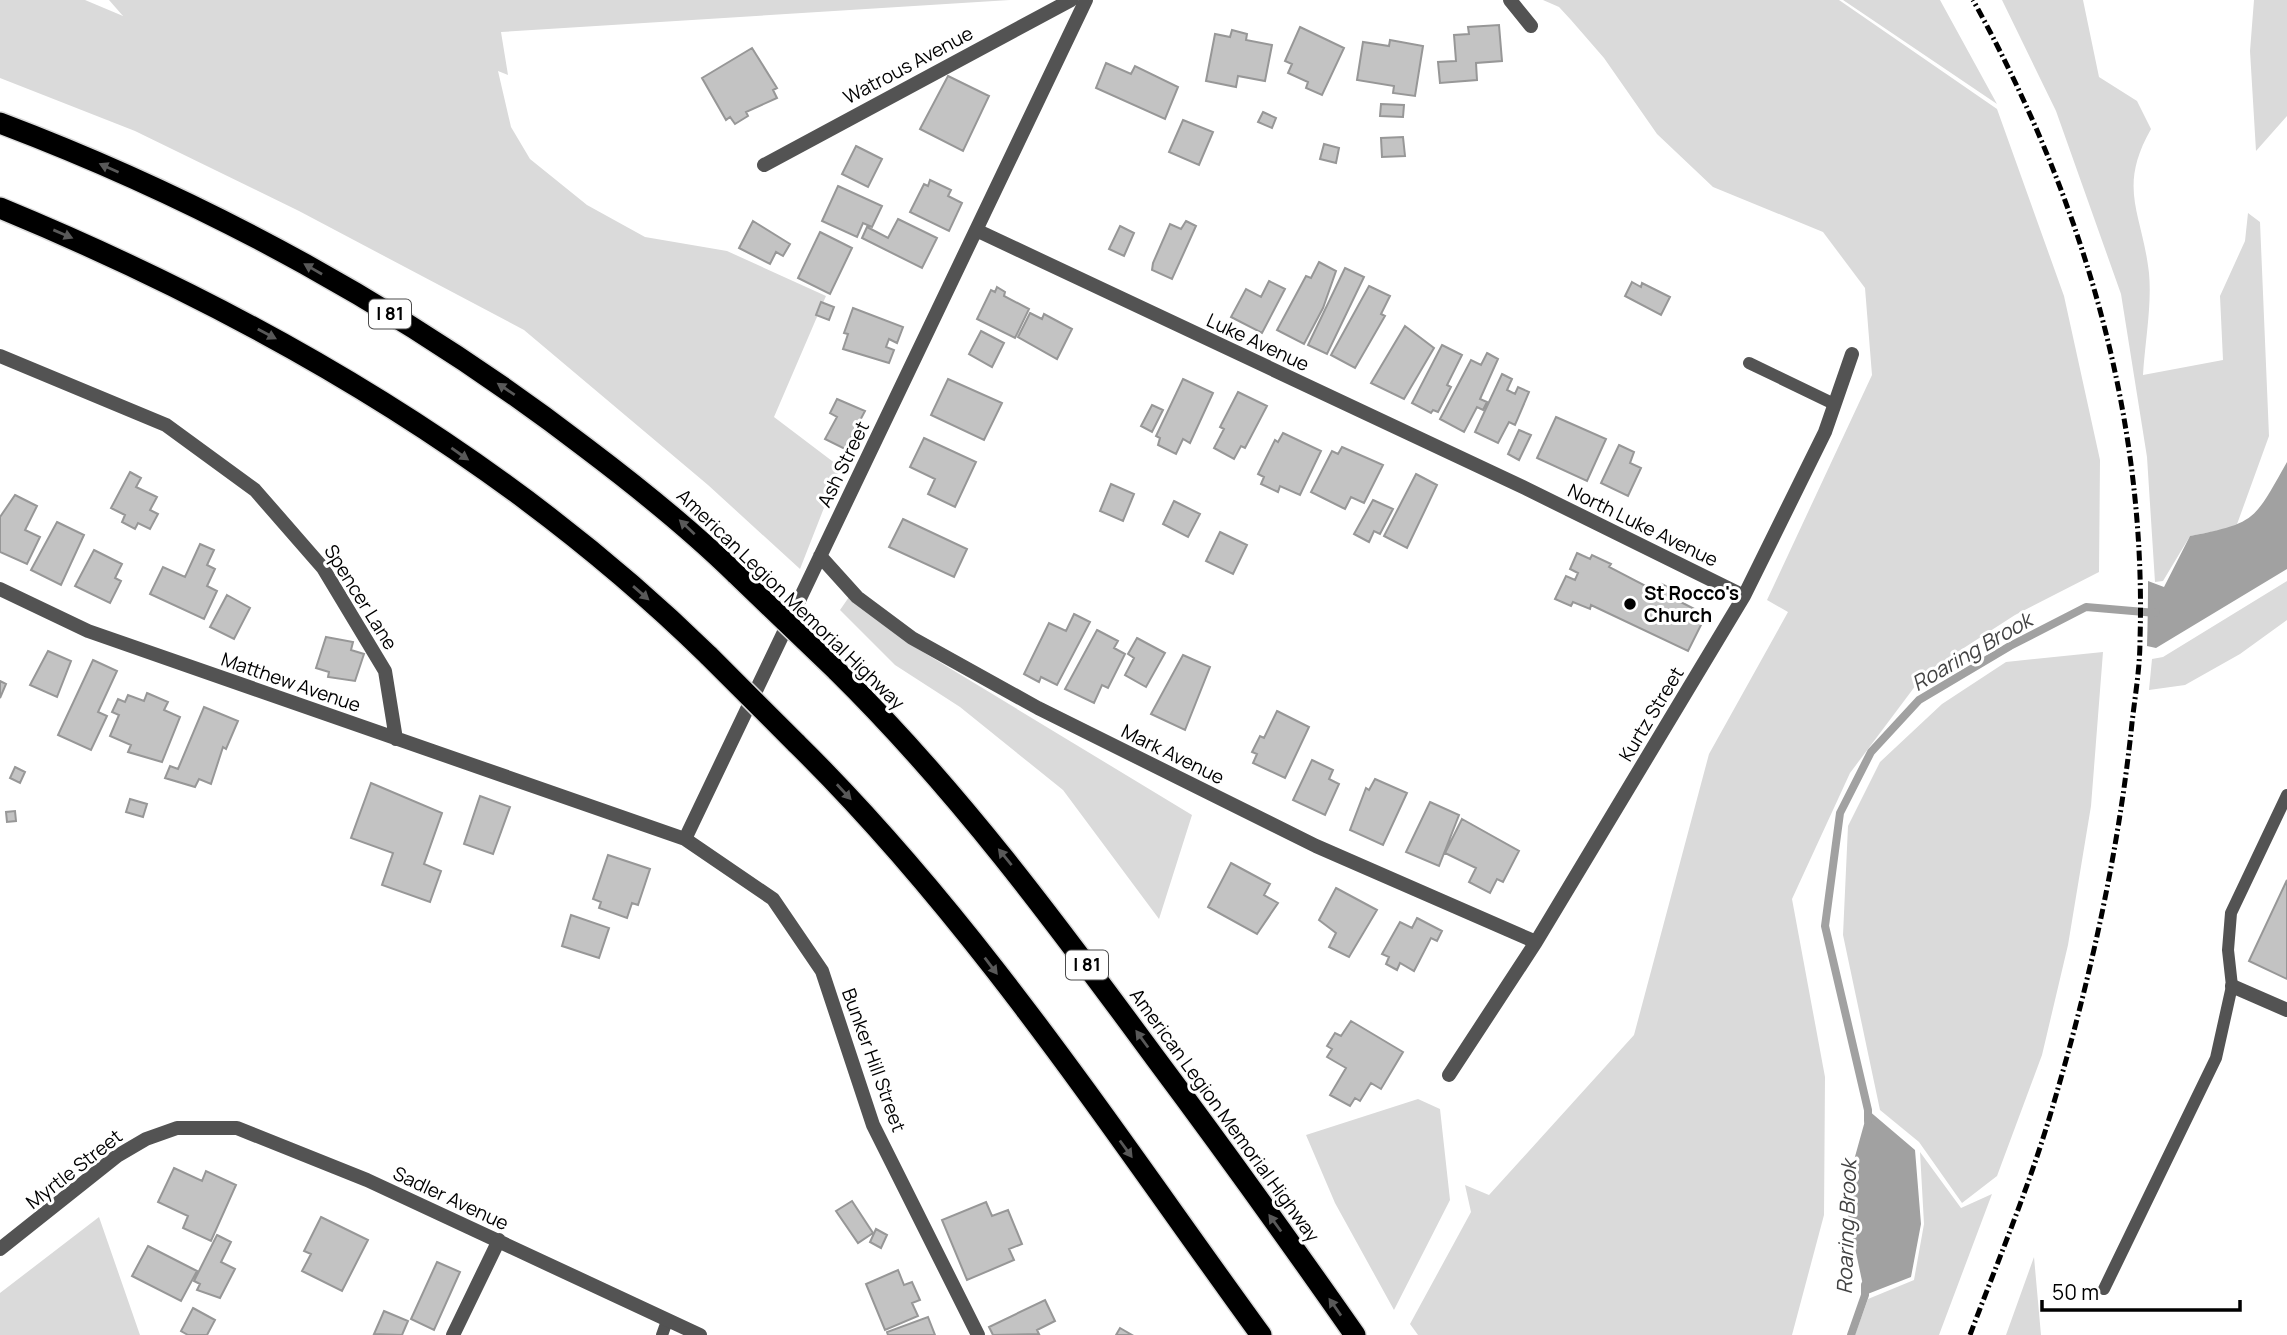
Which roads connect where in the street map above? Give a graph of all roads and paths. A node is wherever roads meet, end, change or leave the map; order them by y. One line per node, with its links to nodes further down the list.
1 (1071, 0): 6 (street, Watrous Avenue)
2 (1087, 0): 8 (street, Ash Street)
3 (1510, 0): 4 (street)
4 (1531, 26)
5 (0, 123): 33 (highway, American Legion Memorial Highway / I 81, one-way to 5, bridge)
6 (764, 165)
7 (0, 208): 32 (highway, one-way to 32, bridge)
8 (976, 230): 13 (street, Luke Avenue); 14 (street, Ash Street)
9 (1852, 354): 12 (street, Kurtz Street)
10 (0, 356): 17 (street, Spencer Lane)
11 (1749, 363): 12 (lane)
12 (1835, 404): 16 (street, Kurtz Street)
13 (1525, 488): 16 (street, North Luke Avenue)
14 (820, 556): 19 (street, Ash Street); 20 (street, Mark Avenue)
15 (0, 589): 17 (street, Matthew Avenue)
16 (1744, 596): 20 (street, Kurtz Street)
17 (396, 739): 19 (street, Matthew Avenue)
18 (2287, 795): 21 (lane)
19 (685, 839): 31 (street, Bunker Hill Street)
20 (1536, 942): 23 (street, Kurtz Street)
21 (2232, 986): 22 (street); 27 (lane)
22 (2287, 1010)
23 (1449, 1075)
24 (177, 1128): 25 (street, Sadler Avenue); 26 (street, Myrtle Street)
25 (499, 1240): 28 (street, Sadler Avenue); 29 (street)
26 (0, 1249)
27 (2104, 1289)
28 (665, 1328): 30 (street, Sadler Avenue)
29 (453, 1335)
30 (700, 1335)
31 (978, 1335)
32 (1261, 1335)
33 (1355, 1335)

